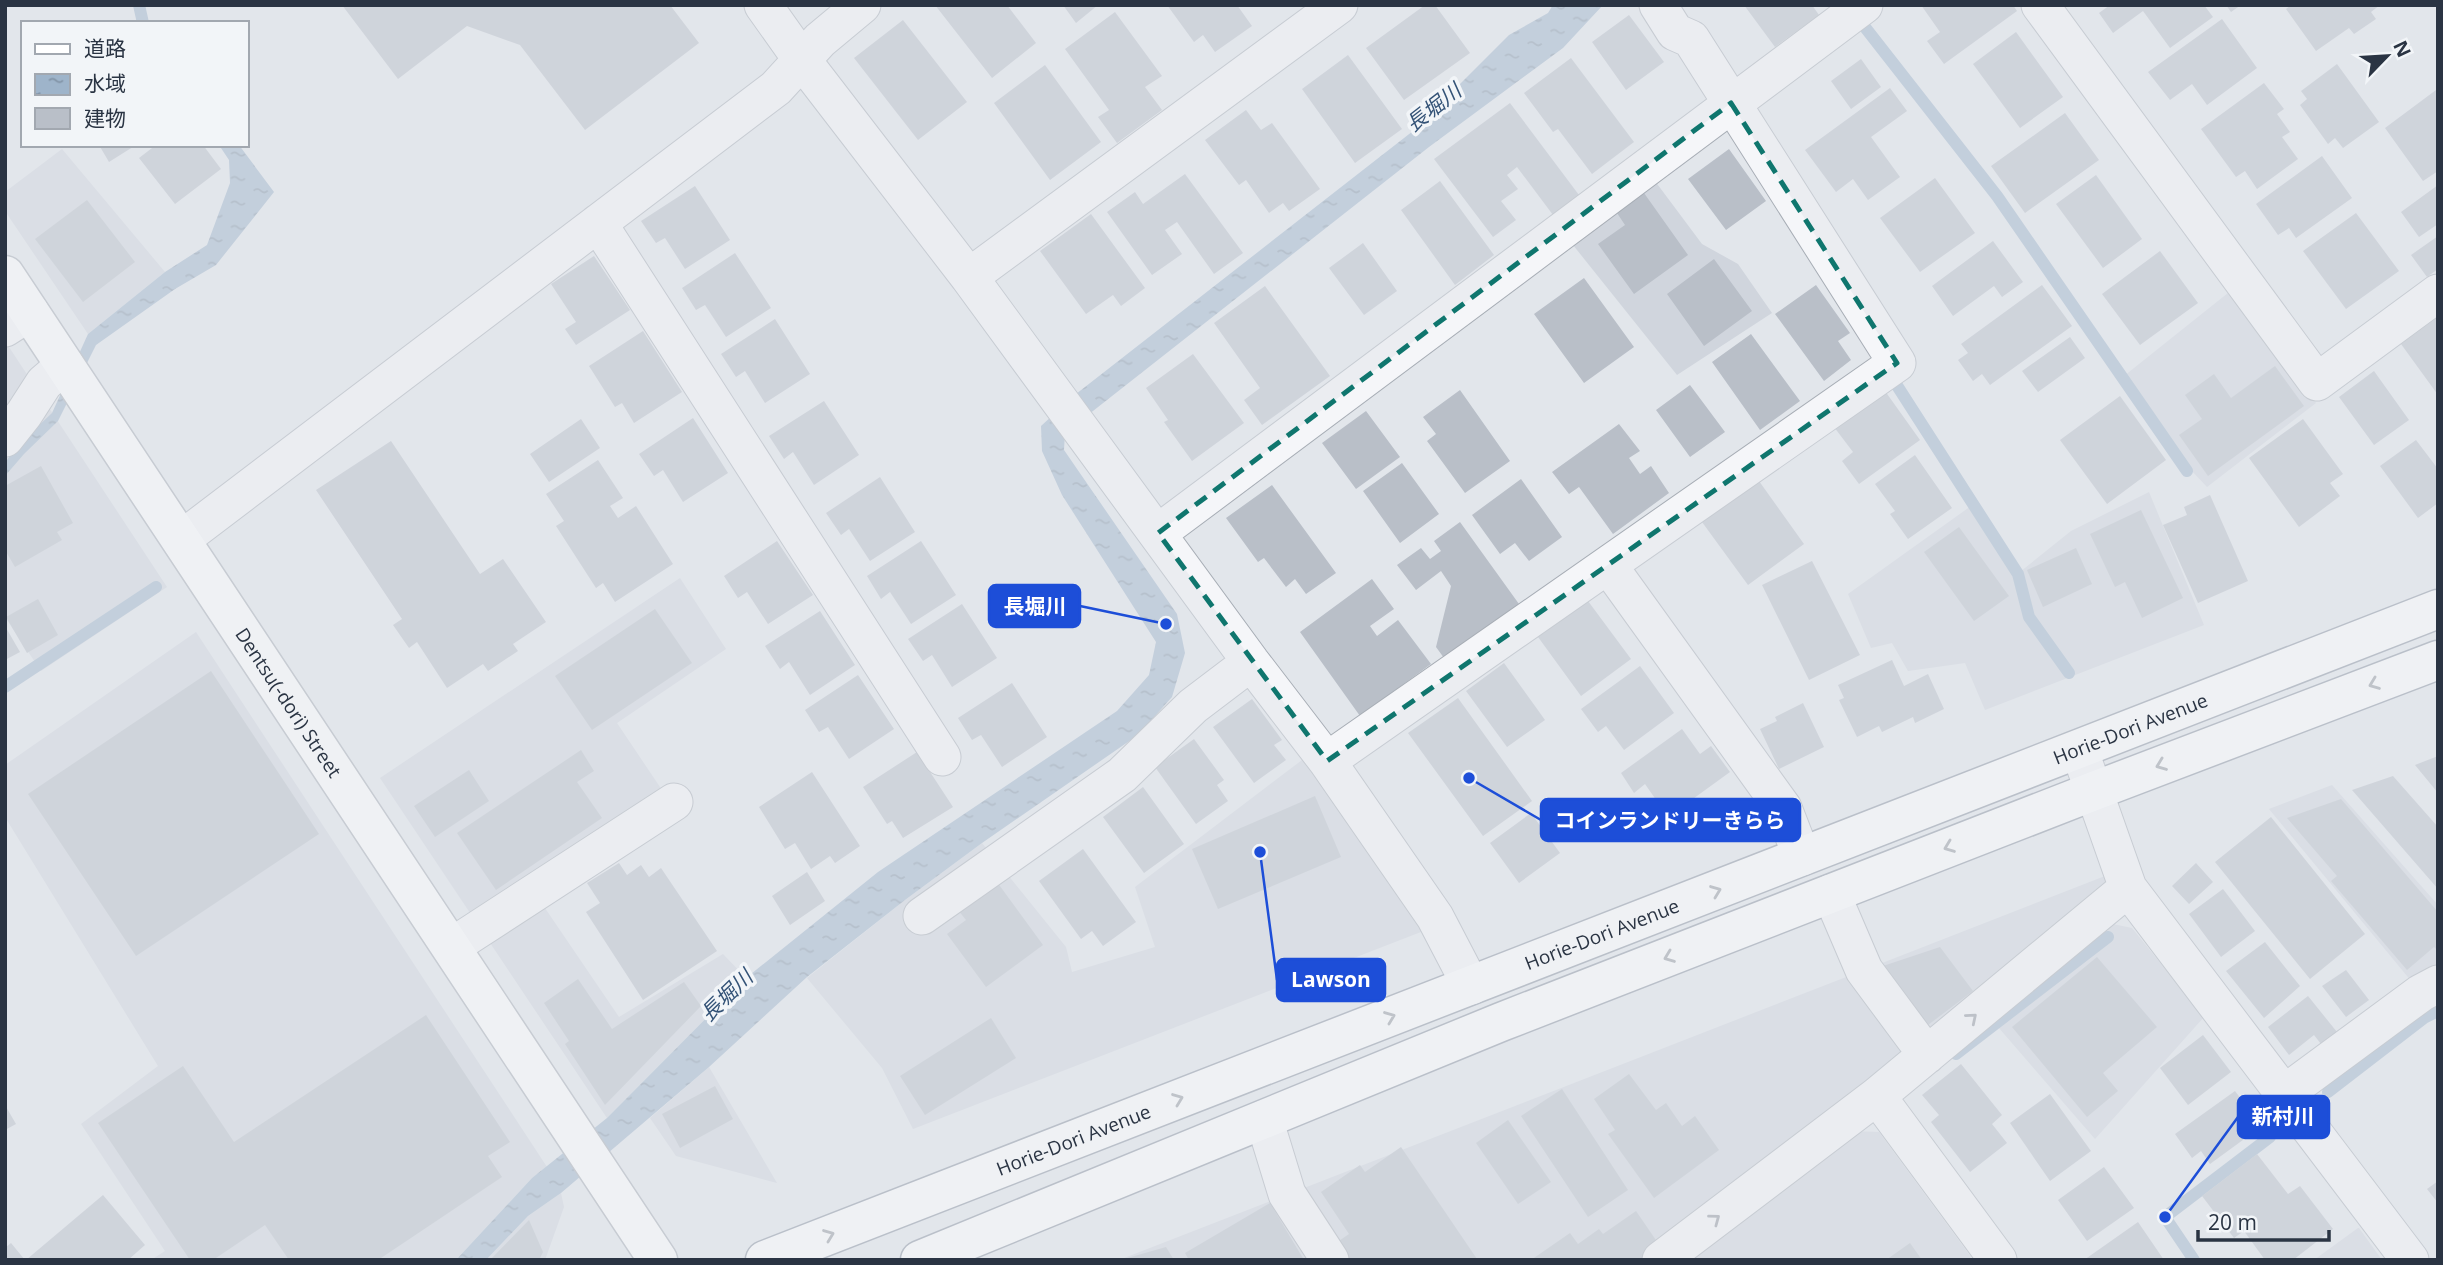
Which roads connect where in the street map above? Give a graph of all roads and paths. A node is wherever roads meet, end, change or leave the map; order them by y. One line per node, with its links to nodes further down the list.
1 (763, 5): 7 (street)
2 (862, 5): 7 (street)
3 (1339, 5): 11 (street)
4 (1658, 5): 8 (street)
5 (1864, 5): 8 (street)
6 (2040, 5): 12 (street)
7 (802, 60): 9 (street); 11 (street)
8 (1731, 103): 16 (street); 18 (street)
9 (598, 223): 17 (street); 23 (street)
10 (5, 275): 13 (main road, Dentsu(-dori) Street)
11 (969, 277): 16 (street)
12 (2438, 293)
13 (18, 320): 14 (main road, Dentsu(-dori) Street)
14 (65, 365): 15 (street); 17 (main road, Dentsu(-dori) Street)
15 (5, 438)
16 (1158, 533): 21 (street)
17 (182, 539): 31 (main road, Dentsu(-dori) Street)
18 (1608, 565): 24 (street); 27 (street)
19 (2438, 609): 22 (main road, Horie-Dori Avenue)
20 (2438, 660): 25 (main road, one-way to 25)
21 (1251, 662): 24 (street); 30 (street)
22 (2079, 749): 25 (street); 27 (main road, Horie-Dori Avenue)
23 (942, 757)
24 (1327, 761): 33 (street)
25 (2094, 790): 28 (street); 29 (main road, one-way to 29)
26 (674, 802): 31 (street)
27 (1802, 857): 33 (main road, Horie-Dori Avenue, one-way to 27)
28 (2128, 888): 34 (street, one-way to 28); 35 (street)
29 (1831, 893): 34 (street); 37 (main road, one-way to 37)
30 (922, 916)
31 (451, 947): 38 (main road, Dentsu(-dori) Street)
32 (2438, 984): 35 (street)
33 (1471, 986): 39 (main road, Horie-Dori Avenue, one-way to 33)
34 (1927, 1055): 36 (street)
35 (2284, 1094): 44 (street)
36 (1877, 1096): 42 (street, one-way to 36); 43 (street)
37 (1264, 1119): 40 (main road); 41 (street)
38 (658, 1260)
39 (765, 1260)
40 (920, 1260)
41 (1330, 1260)
42 (1661, 1260)
43 (1998, 1260)
44 (2410, 1260)

